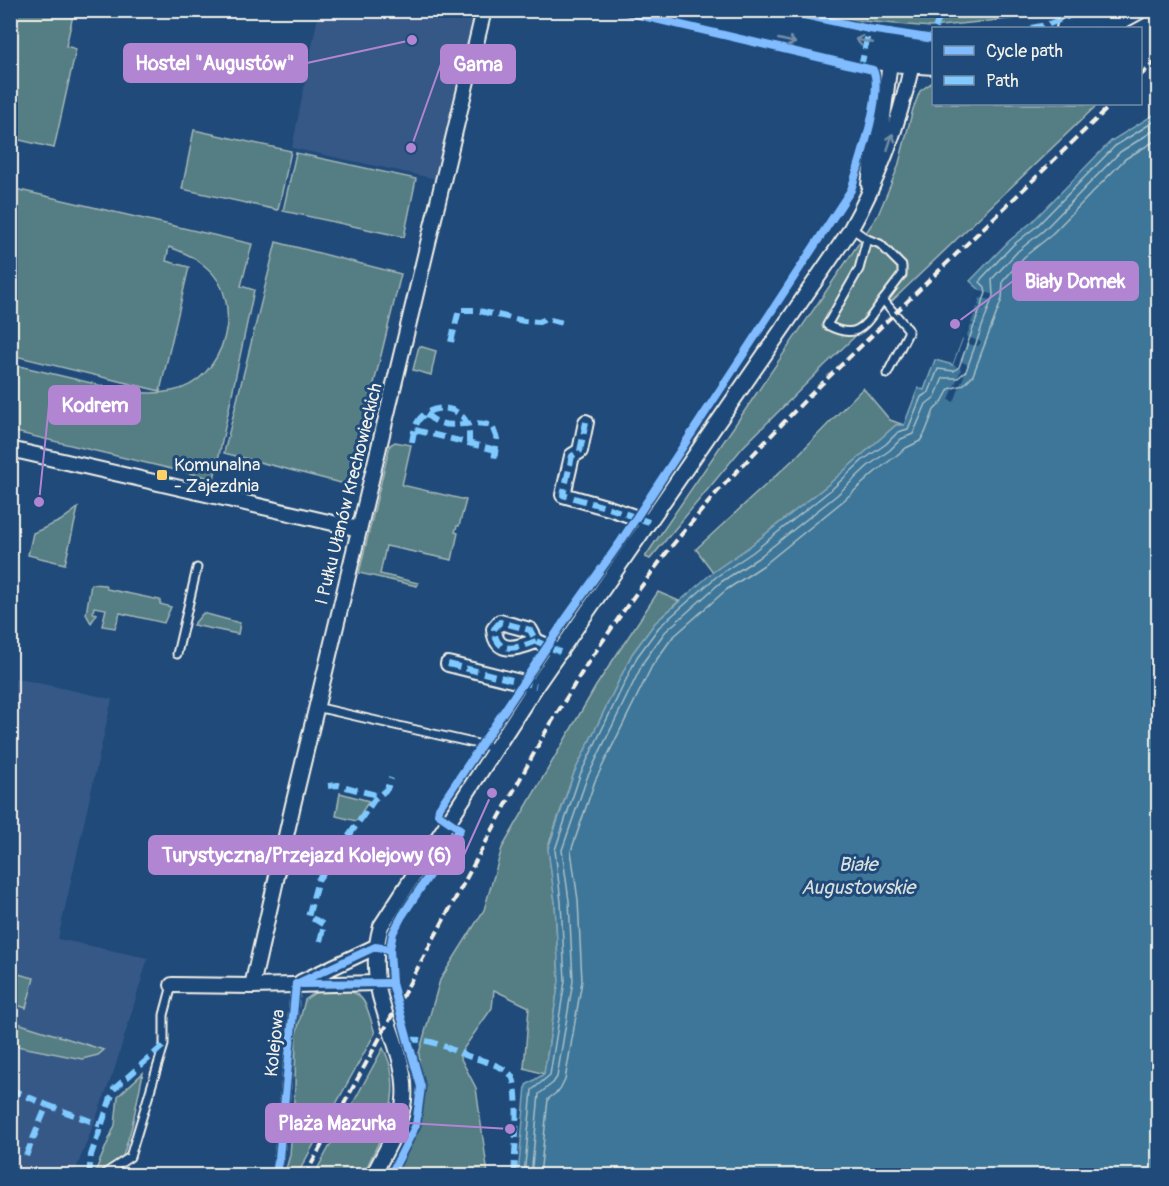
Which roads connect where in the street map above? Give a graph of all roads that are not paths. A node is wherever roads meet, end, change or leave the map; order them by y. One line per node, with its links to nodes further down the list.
1 (484, 10): 20 (street, I Pułku Ułanów Krechowieckich)
2 (656, 10): 5 (main road)
3 (1106, 10): 6 (main road)
4 (1138, 10): 7 (main road)
5 (731, 17): 9 (main road, one-way to 5); 10 (main road, one-way to 10)
6 (1069, 27)
7 (1107, 27)
8 (932, 49): 9 (main road)
9 (909, 56): 10 (main road); 11 (main road); 12 (street, one-way to 9)
10 (890, 62): 12 (street)
11 (932, 65)
12 (868, 196): 13 (street)
13 (851, 228): 14 (lane); 19 (street)
14 (867, 239): 15 (lane); 15 (lane)
15 (883, 300): 16 (lane)
16 (887, 374)
17 (586, 422): 19 (street)
18 (10, 449): 20 (street)
19 (649, 522): 23 (street)
20 (359, 528): 27 (street, I Pułku Ułanów Krechowieckich)
21 (196, 567): 24 (lane)
22 (536, 641): 23 (street)
23 (560, 652): 26 (street)
24 (177, 654)
25 (448, 664): 26 (street)
26 (536, 686): 28 (street)
27 (316, 707): 28 (lane); 33 (street, I Pułku Ułanów Krechowieckich)
28 (496, 748): 29 (street)
29 (375, 946): 30 (street); 31 (street, Kolejowa)
30 (377, 983): 31 (street, Kolejowa); 36 (street)
31 (296, 984): 33 (street, Kolejowa); 35 (lane, Kolejowa)
32 (172, 986): 33 (street, Kolejowa); 34 (lane, Kolejowa)
33 (252, 986)
34 (101, 1176)
35 (275, 1176)
36 (373, 1176)

